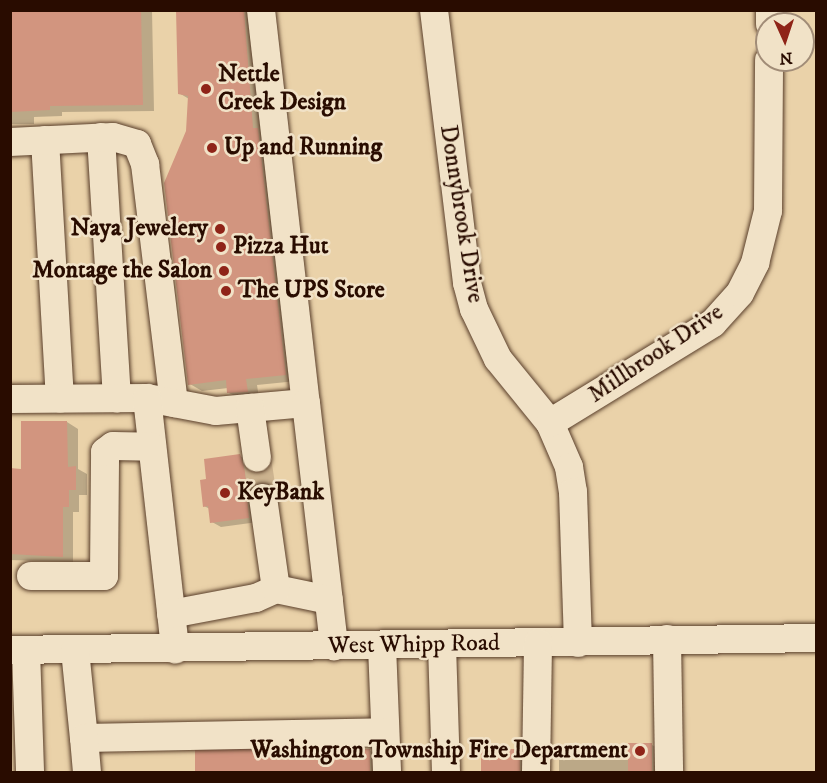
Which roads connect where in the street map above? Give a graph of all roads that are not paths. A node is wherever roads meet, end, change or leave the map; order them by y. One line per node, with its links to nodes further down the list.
1 (261, 10): 11 (street)
2 (434, 10): 13 (street, Donnybrook Drive)
3 (769, 72): 13 (street, Millbrook Drive)
4 (101, 137): 5 (street); 9 (street); 10 (street)
5 (45, 140): 6 (street); 8 (street)
6 (10, 142)
7 (10, 399): 8 (street)
8 (60, 399): 9 (street)
9 (117, 399): 10 (street)
10 (161, 401): 12 (street); 14 (street)
11 (306, 403): 12 (street); 19 (street)
12 (250, 408): 15 (street)
13 (550, 423): 24 (street, Donnybrook Drive)
14 (152, 447): 17 (street); 20 (street)
15 (258, 458)
16 (263, 498): 18 (street)
17 (31, 576)
18 (276, 589): 19 (street); 20 (street)
19 (329, 600): 27 (street)
20 (171, 614): 28 (street)
21 (816, 638): 22 (street, West Whipp Road)
22 (667, 639): 24 (street, West Whipp Road); 39 (street)
23 (538, 643): 24 (street, West Whipp Road); 26 (street, West Whipp Road); 38 (street)
24 (578, 643)
25 (382, 645): 26 (street, West Whipp Road); 27 (street, West Whipp Road); 31 (street)
26 (442, 645): 37 (street)
27 (334, 646): 28 (street, West Whipp Road)
28 (175, 649): 30 (street, West Whipp Road)
29 (18, 650): 30 (street, West Whipp Road); 32 (street)
30 (75, 650): 33 (street)
31 (385, 732): 33 (street); 36 (street)
32 (20, 735): 34 (street)
33 (84, 738): 35 (street)
34 (30, 772)
35 (87, 772)
36 (387, 772)
37 (446, 772)
38 (536, 772)
39 (669, 772)

